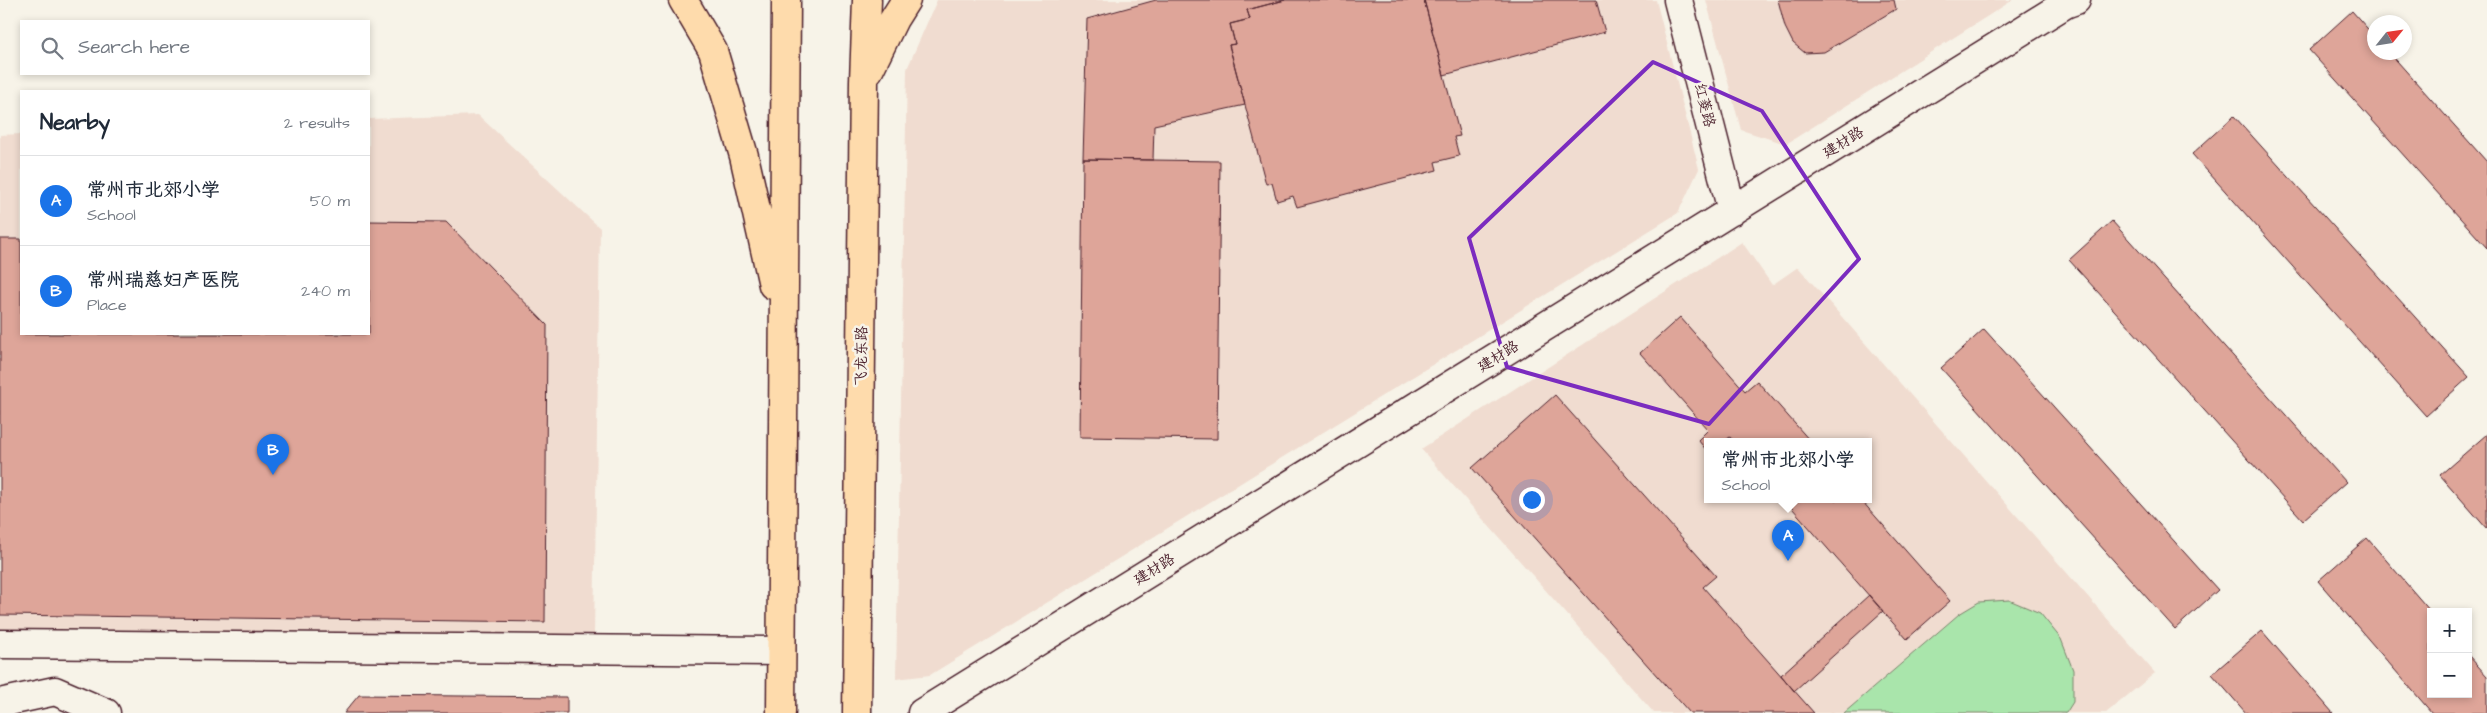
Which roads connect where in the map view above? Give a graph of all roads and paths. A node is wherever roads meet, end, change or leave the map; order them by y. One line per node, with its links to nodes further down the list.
1 (683, 0): 9 (main road)
2 (786, 0): 9 (main road)
3 (867, 0): 7 (main road, 飞龙东路)
4 (906, 0): 7 (main road)
5 (1678, 0): 8 (street, 红菱路)
6 (2076, 0): 8 (street, 建材路)
7 (864, 81): 15 (main road, 飞龙东路)
8 (1732, 211): 16 (street, 建材路)
9 (783, 334): 11 (main road)
10 (0, 644): 11 (street)
11 (781, 651): 14 (main road)
12 (0, 703): 13 (street)
13 (106, 713)
14 (781, 713)
15 (857, 713)
16 (922, 713)

